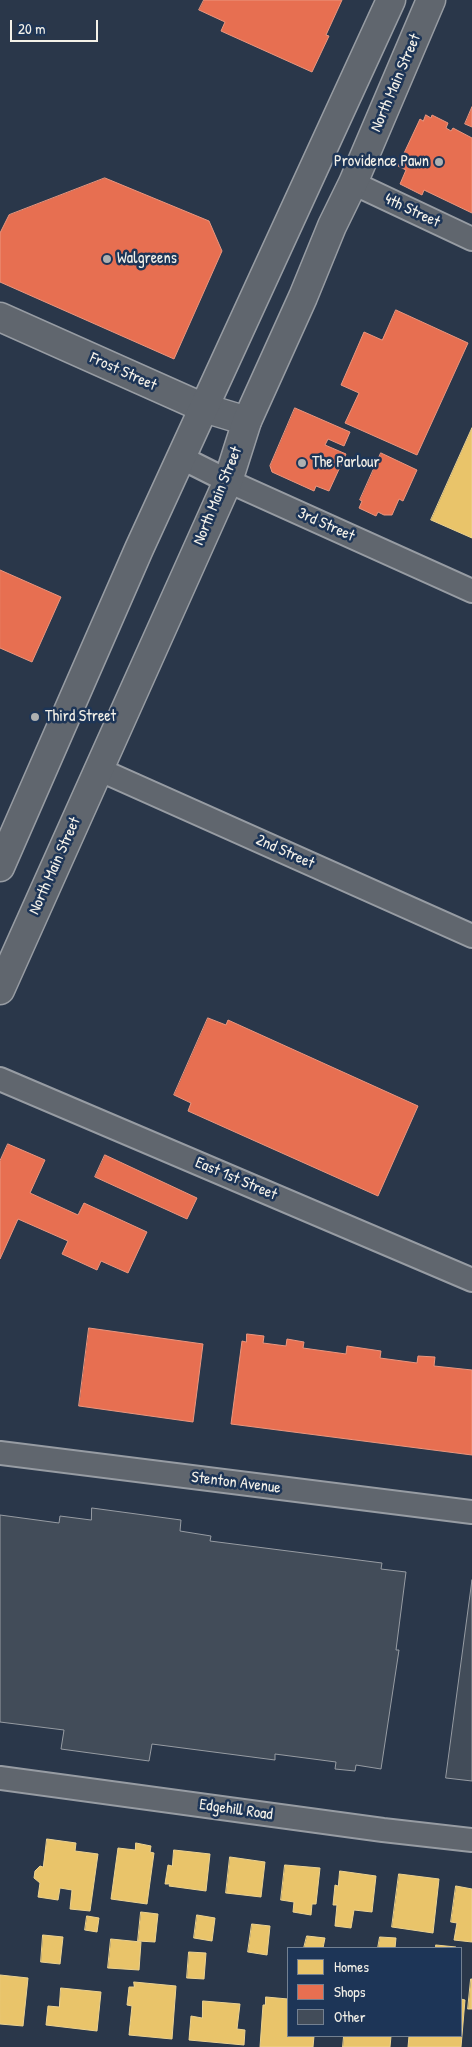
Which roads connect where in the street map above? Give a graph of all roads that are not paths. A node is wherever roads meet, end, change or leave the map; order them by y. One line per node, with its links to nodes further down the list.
1 (391, 0): 6 (main road)
2 (431, 0): 3 (main road, North Main Street)
3 (353, 183): 4 (street, 4th Street); 7 (main road, North Main Street)
4 (472, 239)
5 (0, 317): 6 (main road, Frost Street)
6 (204, 408): 7 (main road, Frost Street); 8 (main road)
7 (247, 422): 9 (main road, North Main Street)
8 (182, 458): 9 (street, 3rd Street); 12 (main road)
9 (228, 481): 10 (street, 3rd Street); 11 (main road, North Main Street)
10 (472, 591)
11 (98, 769): 13 (street, 2nd Street); 14 (main road, North Main Street)
12 (0, 867)
13 (472, 936)
14 (0, 990)
15 (0, 1079): 16 (street, East 1st Street)
16 (472, 1280)
17 (0, 1453): 18 (street, Stenton Avenue)
18 (472, 1512)
19 (0, 1778): 20 (street, Edgehill Road)
20 (472, 1840)

